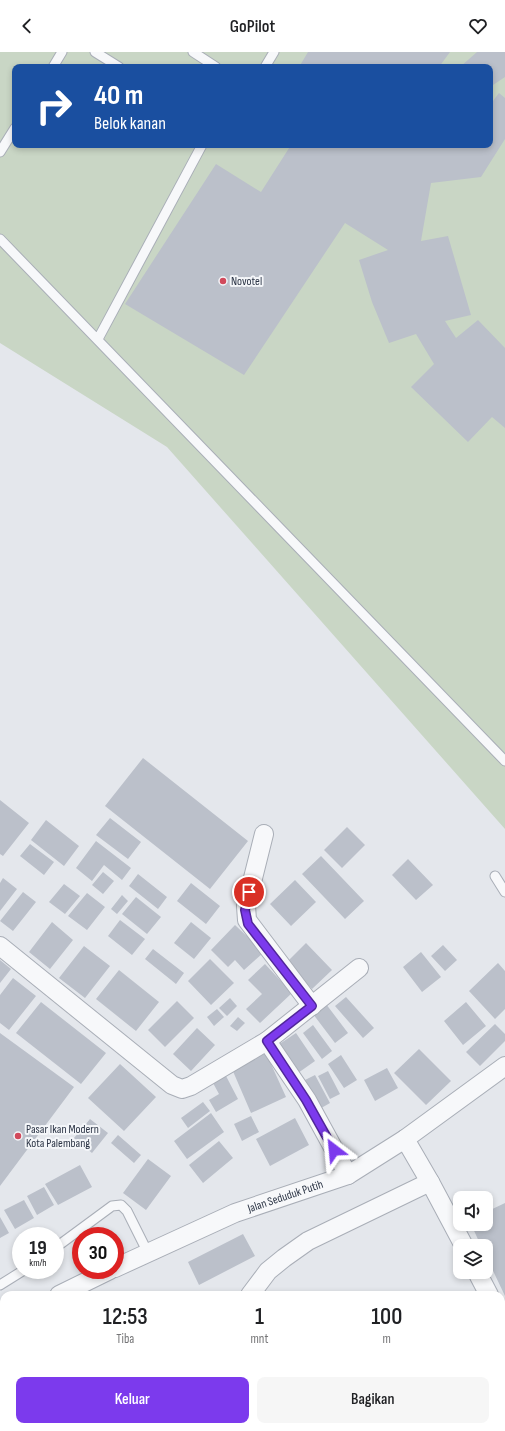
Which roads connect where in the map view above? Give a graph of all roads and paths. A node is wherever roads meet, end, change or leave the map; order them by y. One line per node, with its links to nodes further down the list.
1 (62, 52): 5 (lane)
2 (95, 52): 6 (lane)
3 (193, 52): 7 (lane)
4 (274, 52): 8 (lane)
5 (55, 64)
6 (114, 64)
7 (211, 64)
8 (267, 64)
9 (12, 133): 11 (lane)
10 (200, 148): 13 (lane)
11 (0, 152)
12 (0, 239): 13 (lane)
13 (98, 339): 14 (lane)
14 (505, 761)
15 (264, 834): 20 (street)
16 (496, 876): 17 (lane)
17 (505, 892)
18 (0, 946): 21 (street)
19 (359, 968): 20 (street)
20 (312, 1006): 21 (street)
21 (267, 1041): 24 (street)
22 (505, 1066): 23 (street, Jalan Seduduk Putih)
23 (405, 1139): 24 (street, Jalan Seduduk Putih); 25 (street)
24 (348, 1175): 28 (street, Jalan Seduduk Putih)
25 (430, 1182): 26 (street); 35 (street)
26 (460, 1239)
27 (64, 1241): 28 (lane)
28 (148, 1252): 29 (street, Jalan Seduduk Putih)
29 (124, 1264)
30 (12, 1278): 33 (lane)
31 (91, 1279): 34 (street)
32 (481, 1279): 36 (street)
33 (0, 1285)
34 (66, 1291)
35 (253, 1291)
36 (487, 1291)

